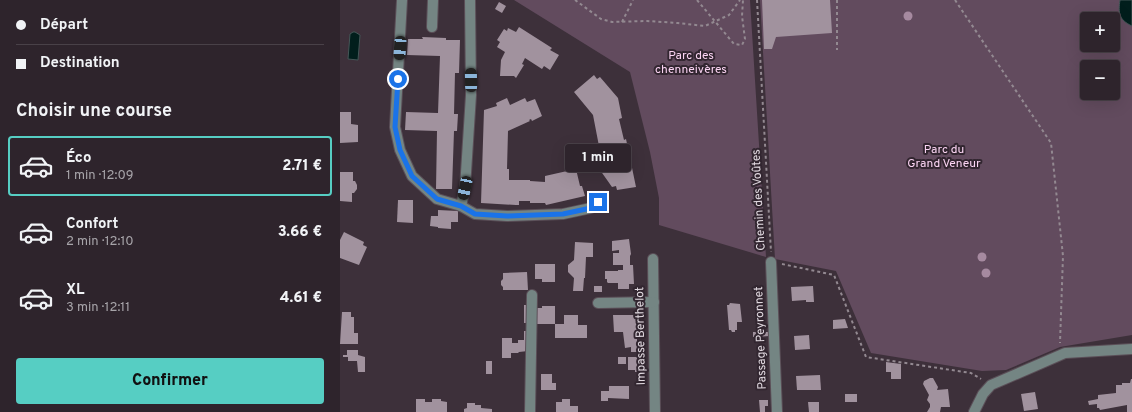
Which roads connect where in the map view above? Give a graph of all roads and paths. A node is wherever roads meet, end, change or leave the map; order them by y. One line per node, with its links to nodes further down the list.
1 (402, 0): 16 (street)
2 (433, 0): 13 (street)
3 (470, 0): 16 (street)
4 (575, 0): 12 (path)
5 (634, 0): 12 (path)
6 (697, 0): 11 (path)
7 (741, 0): 11 (path); 11 (path)
8 (757, 0): 18 (path, Chemin des Voûtes)
9 (837, 0): 14 (path)
10 (955, 0): 22 (path)
11 (714, 21): 12 (path)
12 (622, 22)
13 (432, 27)
14 (837, 50)
15 (598, 202): 16 (street)
16 (461, 206)
17 (654, 259): 20 (street, Impasse Berthelot)
18 (771, 262): 24 (path, Chemin des Voûtes); 27 (street, Passage Peyronnet)
19 (532, 296): 25 (street)
20 (654, 302): 21 (street); 26 (street, Impasse Berthelot)
21 (598, 303)
22 (1060, 348)
23 (1132, 348): 24 (street)
24 (991, 385): 28 (street)
25 (530, 412)
26 (655, 412)
27 (777, 412)
28 (974, 412)

